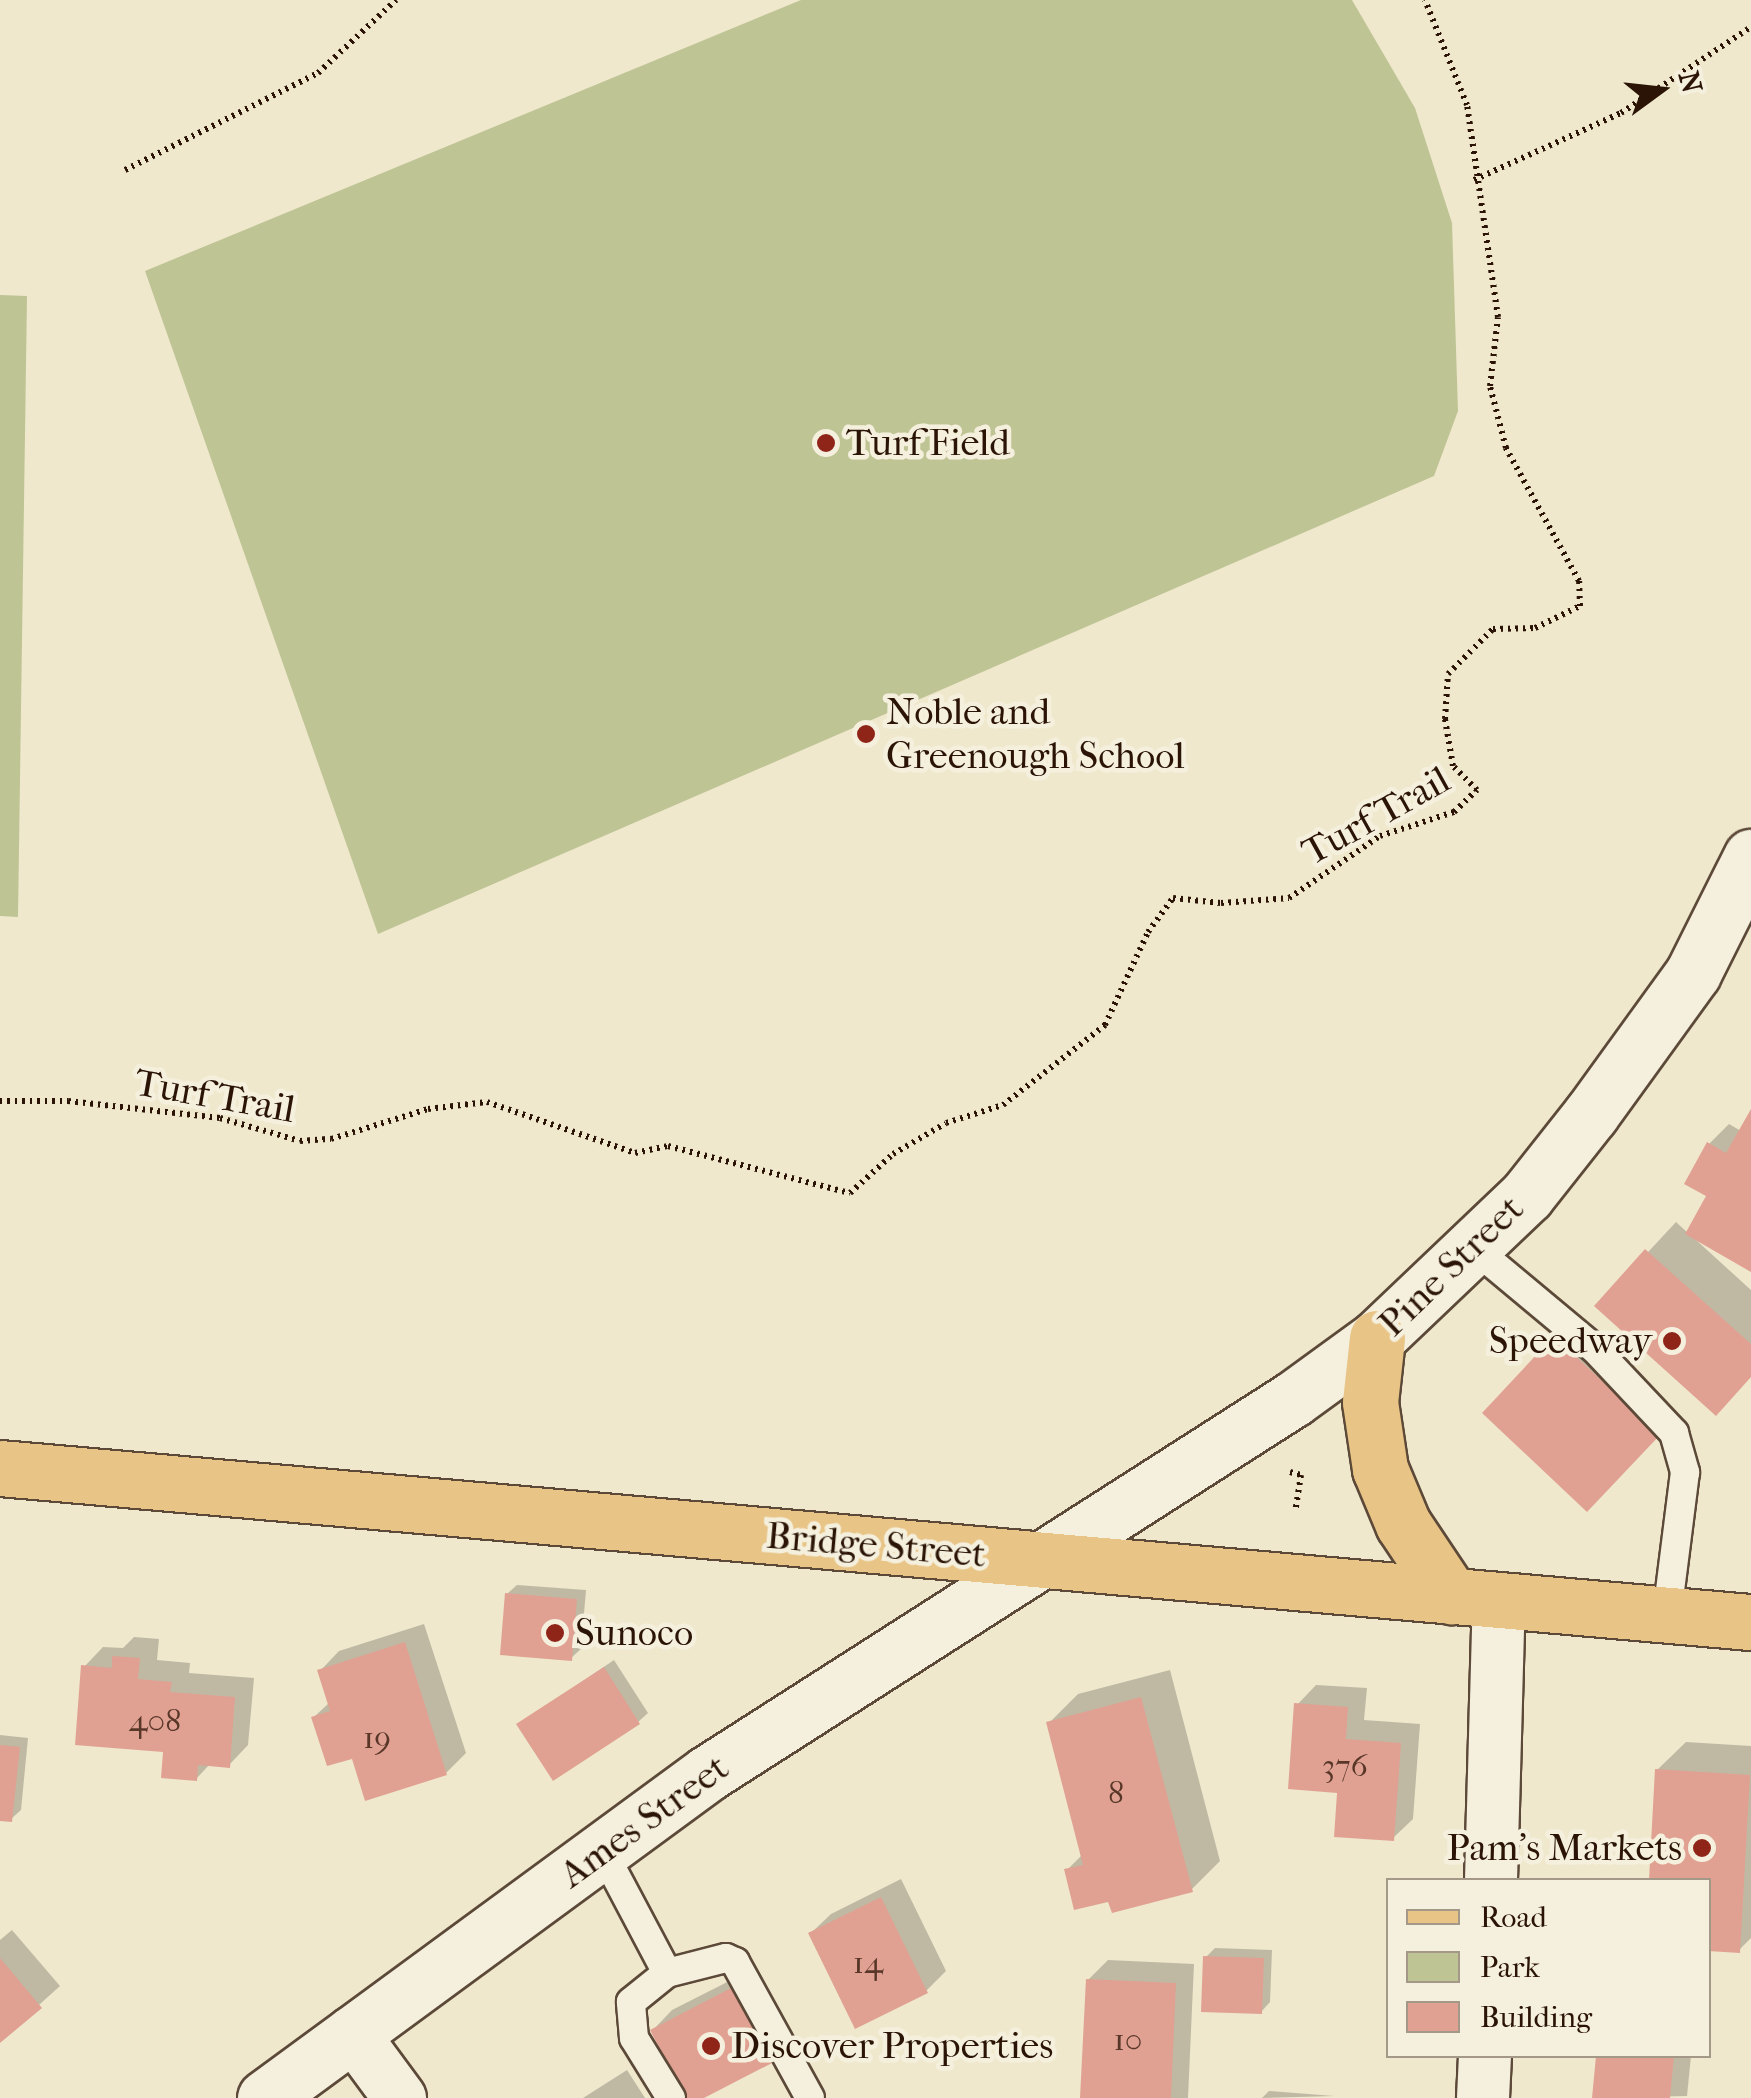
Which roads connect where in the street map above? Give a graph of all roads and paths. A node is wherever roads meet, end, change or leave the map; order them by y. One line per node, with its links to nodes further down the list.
1 (396, 0): 4 (path)
2 (1425, 0): 5 (path, Turf Trail)
3 (1751, 27): 5 (path)
4 (125, 170)
5 (1474, 180): 7 (path, Turf Trail)
6 (1751, 857): 8 (street, Pine Street)
7 (0, 1102)
8 (1474, 1249): 9 (street, Pine Street); 15 (lane)
9 (1377, 1338): 13 (street, Pine Street); 14 (main road)
10 (0, 1468): 13 (main road, Bridge Street)
11 (1285, 1471): 12 (path)
12 (1295, 1511)
13 (1034, 1558): 14 (main road, Bridge Street); 17 (street, Ames Street)
14 (1475, 1598): 15 (main road, Bridge Street); 18 (street)
15 (1667, 1615): 16 (main road, Bridge Street)
16 (1751, 1622)
17 (602, 1850): 19 (lane); 20 (street, Ames Street)
18 (1491, 1878)
19 (667, 1973): 24 (lane); 25 (lane)
20 (352, 2033): 22 (street, Ames Street); 23 (street)
21 (1485, 2058): 26 (street)
22 (265, 2098)
23 (400, 2098)
24 (671, 2098)
25 (810, 2098)
26 (1483, 2098)

